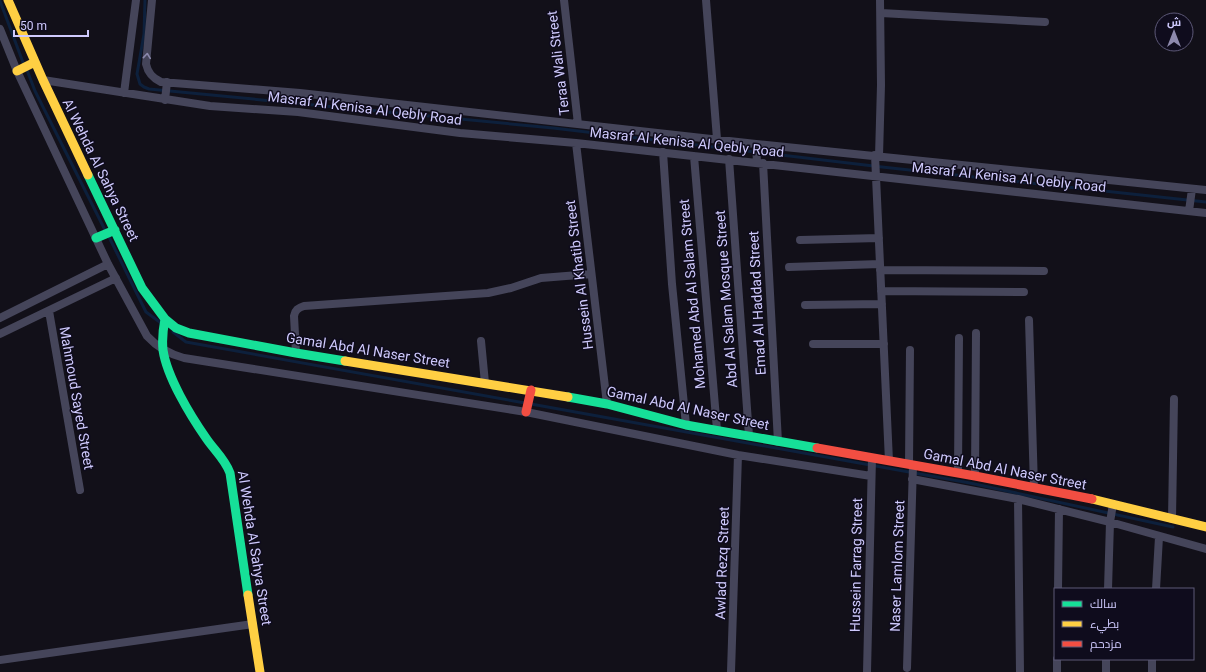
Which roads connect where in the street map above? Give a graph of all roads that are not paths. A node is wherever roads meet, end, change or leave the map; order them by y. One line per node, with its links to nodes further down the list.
1 (8, 0): 10 (street, Al Wehda Al Sahya Street)
2 (136, 0): 13 (street)
3 (152, 0): 12 (street, Masraf Al Kenisa Al Qebly Road, one-way to 3)
4 (564, 0): 15 (street, Teraa Wali Street)
5 (706, 0): 16 (street)
6 (880, 0): 7 (street)
7 (881, 13): 8 (street); 21 (street)
8 (1045, 22)
9 (0, 29): 10 (street, Al Wehda Al Sahya Street)
10 (26, 67): 11 (street, Al Wehda Al Sahya Street); 29 (street, Al Wehda Al Sahya Street)
11 (43, 80): 13 (street, Masraf Al Kenisa Al Qebly Road); 29 (street, Al Wehda Al Sahya Street)
12 (167, 82): 14 (street); 15 (street, Masraf Al Kenisa Al Qebly Road)
13 (124, 93): 14 (street, Masraf Al Kenisa Al Qebly Road)
14 (165, 100): 17 (street, Masraf Al Kenisa Al Qebly Road)
15 (578, 124): 16 (street, Masraf Al Kenisa Al Qebly Road)
16 (717, 139): 18 (street, Masraf Al Kenisa Al Qebly Road)
17 (576, 143): 19 (street, Masraf Al Kenisa Al Qebly Road); 36 (street, Hussein Al Khatib Street)
18 (756, 144): 21 (street, Masraf Al Kenisa Al Qebly Road); 23 (street, Emad Al Haddad Street)
19 (663, 152): 20 (street, Masraf Al Kenisa Al Qebly Road); 60 (street)
20 (694, 156): 22 (street, Masraf Al Kenisa Al Qebly Road); 61 (street, Mohamed Abd Al Salam Street)
21 (877, 156): 24 (street); 25 (street, Masraf Al Kenisa Al Qebly Road)
22 (729, 160): 23 (street, Masraf Al Kenisa Al Qebly Road); 62 (street, Abd Al Salam Mosque Street)
23 (760, 163): 24 (street, Masraf Al Kenisa Al Qebly Road); 63 (street, Emad Al Haddad Street)
24 (876, 176): 27 (street, Masraf Al Kenisa Al Qebly Road); 30 (street)
25 (1192, 189): 26 (street, Masraf Al Kenisa Al Qebly Road); 27 (street)
26 (1206, 190)
27 (1188, 211): 28 (street, Masraf Al Kenisa Al Qebly Road)
28 (1206, 213)
29 (106, 233): 32 (street, Al Wehda Al Sahya Street); 45 (street, Al Wehda Al Sahya Street)
30 (879, 238): 31 (street); 34 (street)
31 (800, 240)
32 (108, 264): 37 (street, Al Wehda Al Sahya Street); 43 (street)
33 (789, 267): 34 (street)
34 (880, 267): 35 (street); 38 (street)
35 (1044, 271)
36 (592, 274): 54 (street); 58 (street, Hussein Al Khatib Street)
37 (116, 278): 42 (street); 52 (street, Al Wehda Al Sahya Street)
38 (881, 291): 39 (street); 40 (street)
39 (1024, 292)
40 (882, 304): 41 (street); 51 (street)
41 (805, 305)
42 (49, 311): 47 (street); 71 (street, Mahmoud Sayed Street)
43 (0, 318)
44 (1029, 320): 70 (street)
45 (164, 321): 52 (street, Al Wehda Al Sahya Street); 54 (street, Gamal Abd Al Naser Street)
46 (976, 333): 69 (street)
47 (0, 334)
48 (959, 338): 68 (street)
49 (481, 341): 55 (street)
50 (813, 344): 51 (street)
51 (884, 344): 65 (street)
52 (163, 350): 59 (street, Gamal Abd Al Naser Street); 82 (street, Al Wehda Al Sahya Street)
53 (910, 350): 67 (street, Naser Lamlom Street)
54 (296, 353): 55 (street, Gamal Abd Al Naser Street)
55 (485, 383): 56 (street, Gamal Abd Al Naser Street)
56 (530, 392): 58 (street, Gamal Abd Al Naser Street); 59 (street)
57 (1174, 399): 75 (street)
58 (607, 404): 60 (street, Gamal Abd Al Naser Street)
59 (527, 410): 64 (street, Gamal Abd Al Naser Street)
60 (686, 425): 61 (street, Gamal Abd Al Naser Street)
61 (717, 430): 62 (street, Gamal Abd Al Naser Street)
62 (749, 436): 63 (street, Gamal Abd Al Naser Street)
63 (778, 442): 66 (street, Gamal Abd Al Naser Street)
64 (738, 455): 66 (street, Gamal Abd Al Naser Street); 89 (street, Awlad Rezq Street)
65 (889, 461): 66 (street, Gamal Abd Al Naser Street); 67 (street, Gamal Abd Al Naser Street)
66 (872, 466): 90 (street, Hussein Farrag Street)
67 (911, 470): 68 (street, Gamal Abd Al Naser Street); 72 (street, Gamal Abd Al Naser Street); 87 (street, Naser Lamlom Street)
68 (958, 472): 69 (street, Gamal Abd Al Naser Street)
69 (975, 476): 70 (street, Gamal Abd Al Naser Street)
70 (1034, 488): 74 (street, Gamal Abd Al Naser Street)
71 (80, 490)
72 (1018, 499): 73 (street, Gamal Abd Al Naser Street); 91 (street)
73 (1059, 509): 74 (street, Gamal Abd Al Naser Street); 79 (street)
74 (1112, 512): 75 (street, Gamal Abd Al Naser Street); 77 (street, Gamal Abd Al Naser Street); 80 (street)
75 (1172, 519): 76 (street, Gamal Abd Al Naser Street)
76 (1206, 527)
77 (1159, 537): 78 (street, Gamal Abd Al Naser Street); 81 (street)
78 (1206, 549)
79 (1058, 588)
80 (1108, 588)
81 (1156, 588)
82 (253, 624): 83 (street); 88 (street, Al Wehda Al Sahya Street)
83 (0, 660)
84 (1057, 660): 92 (street)
85 (1106, 660): 93 (street)
86 (1152, 660): 94 (street)
87 (907, 668)
88 (260, 672)
89 (731, 672)
90 (867, 672)
91 (1020, 672)
92 (1057, 672)
93 (1106, 672)
94 (1152, 672)

